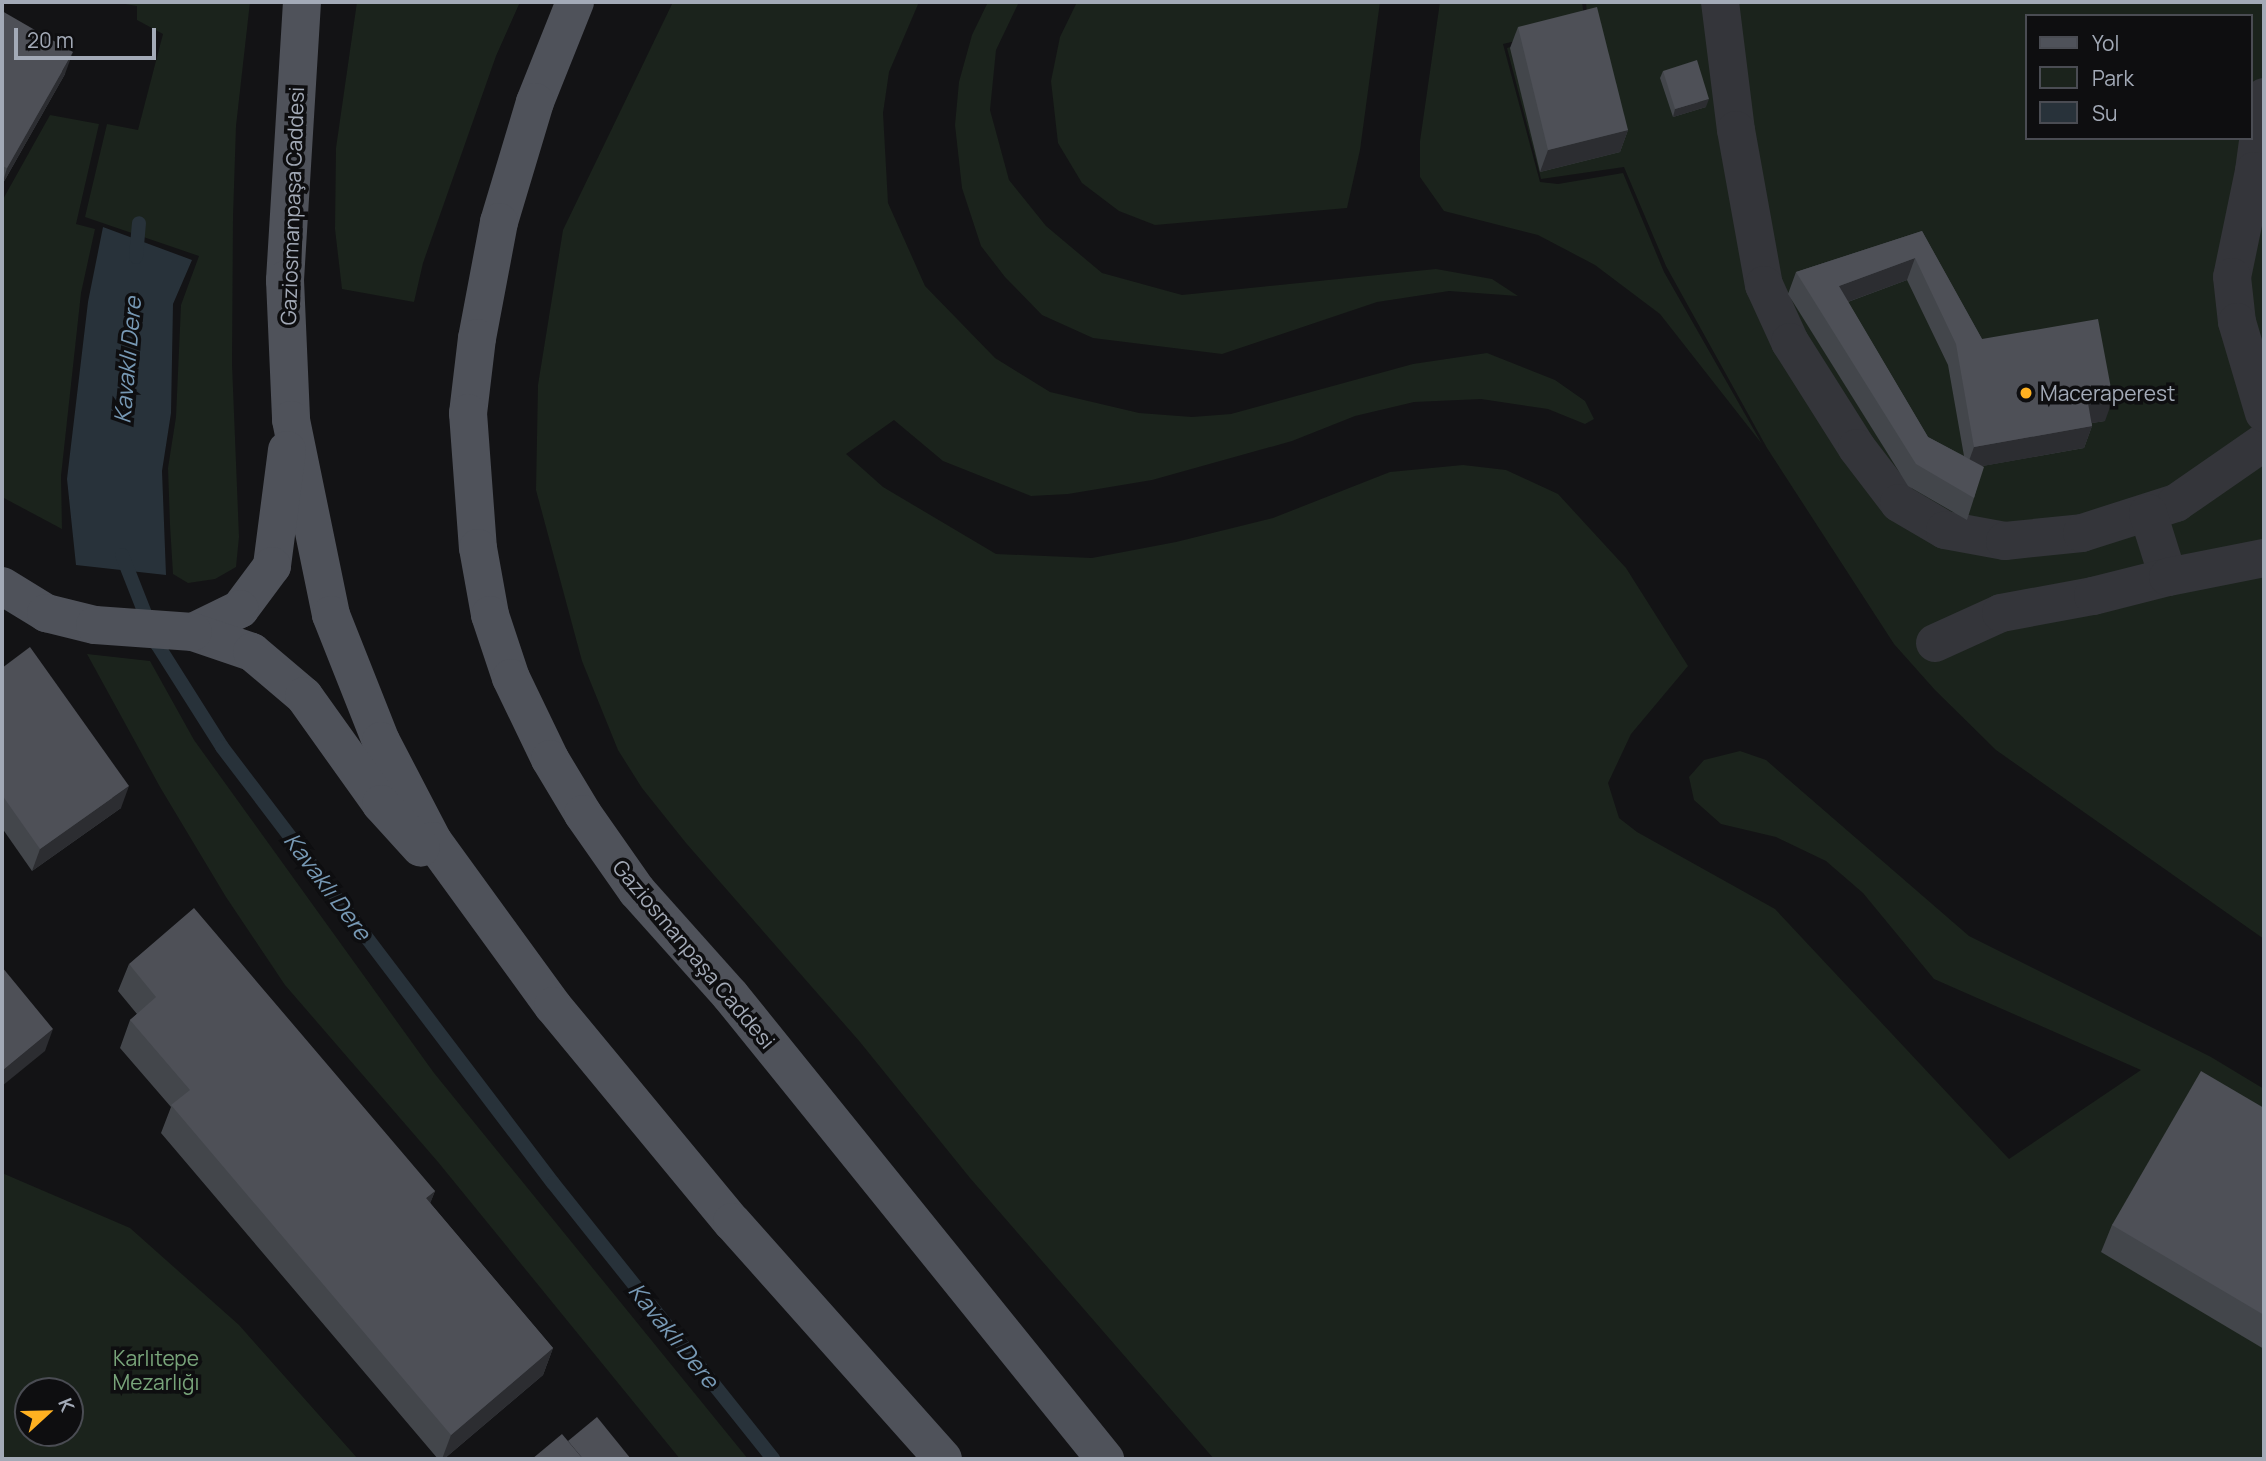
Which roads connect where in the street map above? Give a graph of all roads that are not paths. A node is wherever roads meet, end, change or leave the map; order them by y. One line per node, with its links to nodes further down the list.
1 (302, 2): 6 (main road, Gaziosmanpaşa Caddesi)
2 (575, 2): 16 (main road, Gaziosmanpaşa Caddesi)
3 (1720, 2): 8 (street)
4 (2264, 97): 5 (street)
5 (2264, 413)
6 (291, 420): 12 (main road); 14 (main road, Gaziosmanpaşa Caddesi)
7 (2264, 442): 8 (street)
8 (2148, 513): 10 (street)
9 (2264, 558): 10 (street)
10 (2168, 577): 13 (street)
11 (2, 586): 12 (main road)
12 (193, 632): 14 (main road)
13 (1935, 643)
14 (494, 929): 15 (main road, Gaziosmanpaşa Caddesi)
15 (943, 1459)
16 (1105, 1459)

